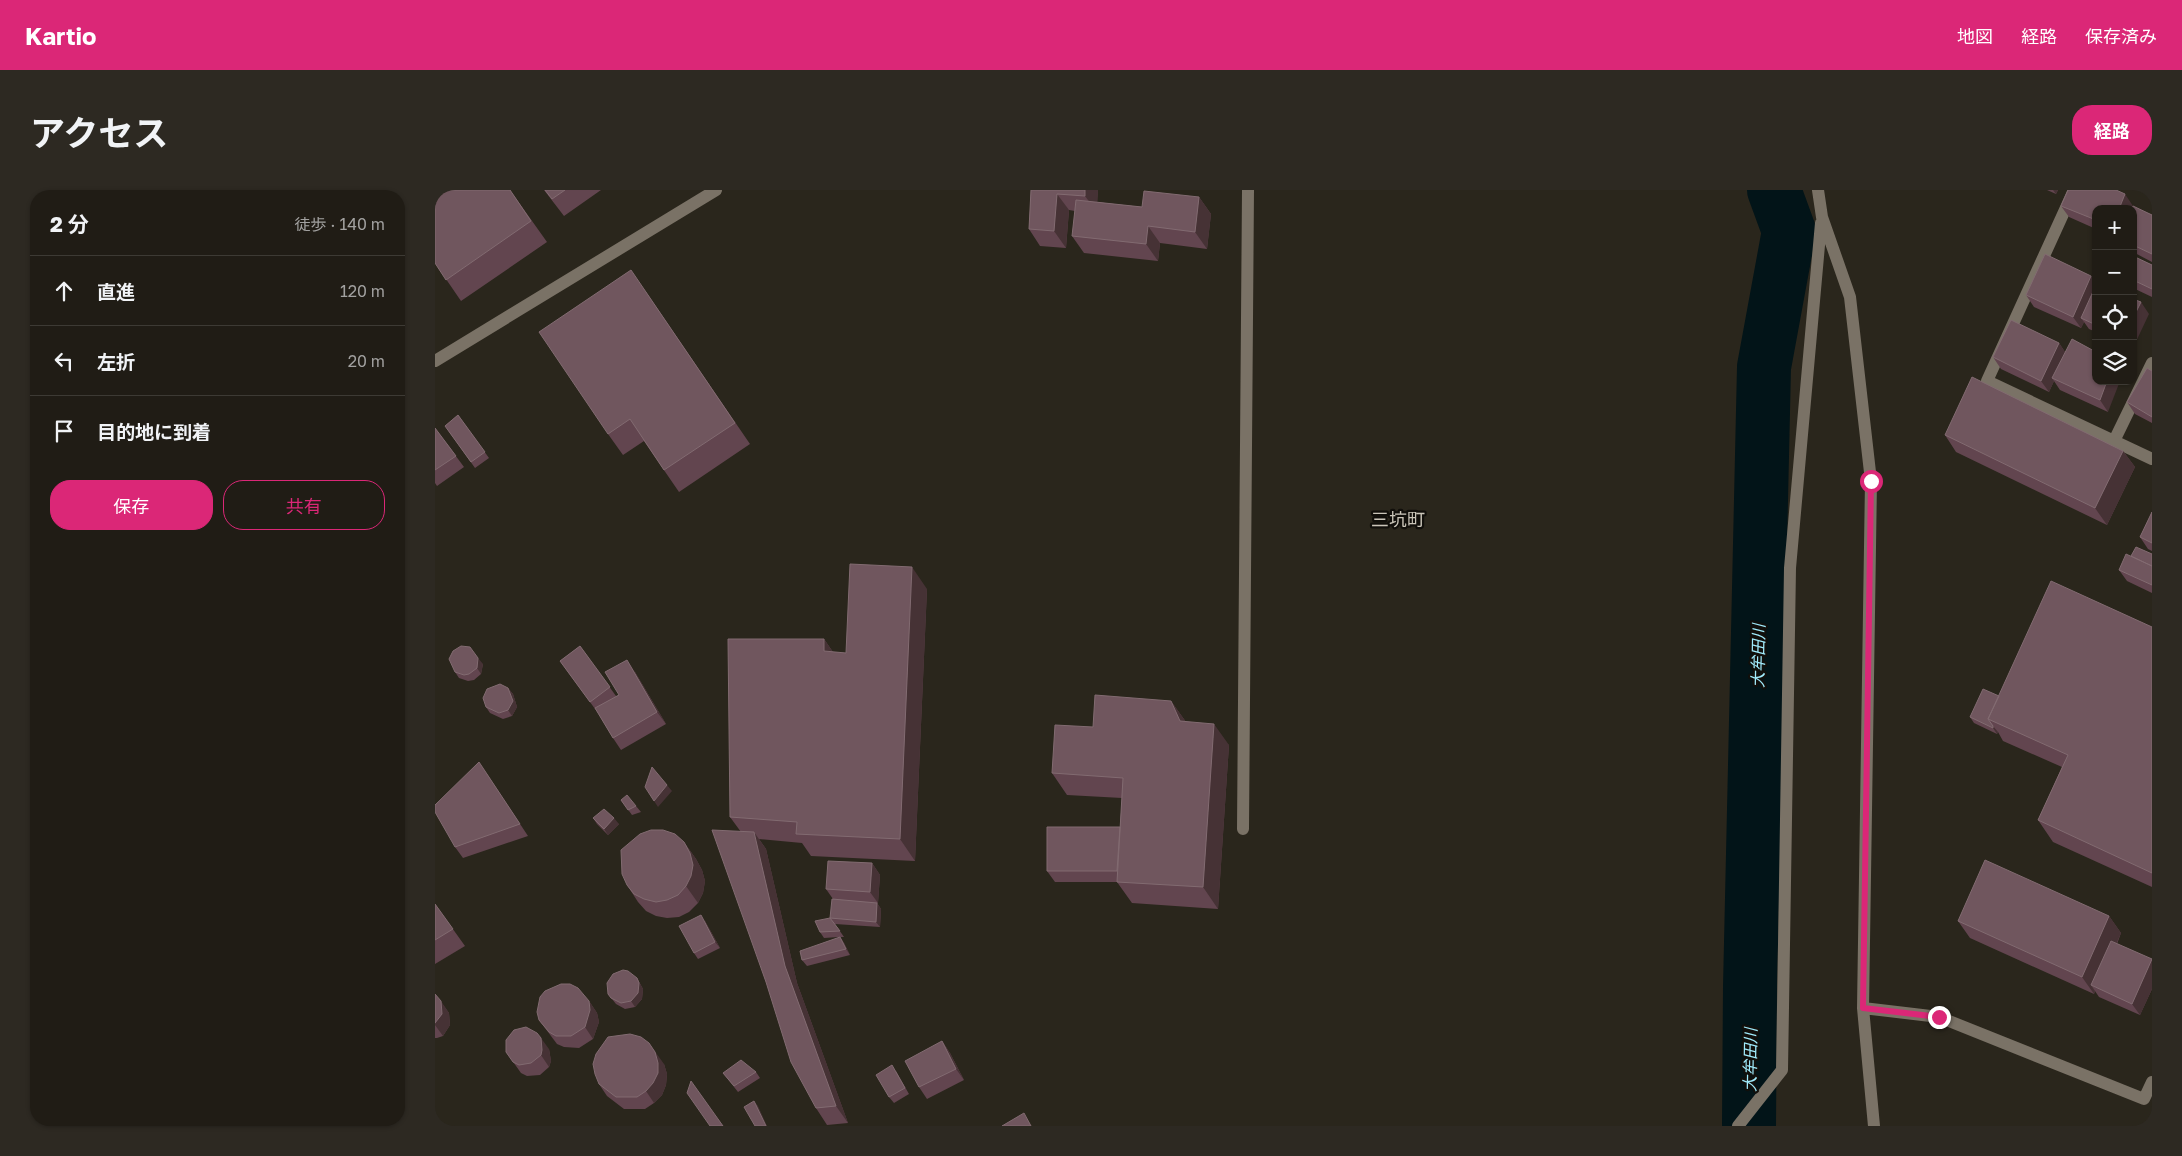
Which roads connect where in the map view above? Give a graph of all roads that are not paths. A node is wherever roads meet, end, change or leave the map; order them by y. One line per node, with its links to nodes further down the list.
1 (716, 190): 6 (street)
2 (1248, 190): 10 (street)
3 (1818, 190): 5 (street)
4 (2074, 190): 8 (street)
5 (1822, 217): 11 (street); 13 (street)
6 (435, 362)
7 (2152, 363): 8 (street)
8 (2115, 441): 9 (street)
9 (2152, 459)
10 (1243, 829)
11 (1863, 1008): 12 (street); 14 (street)
12 (2152, 1082)
13 (1738, 1126)
14 (1874, 1126)

